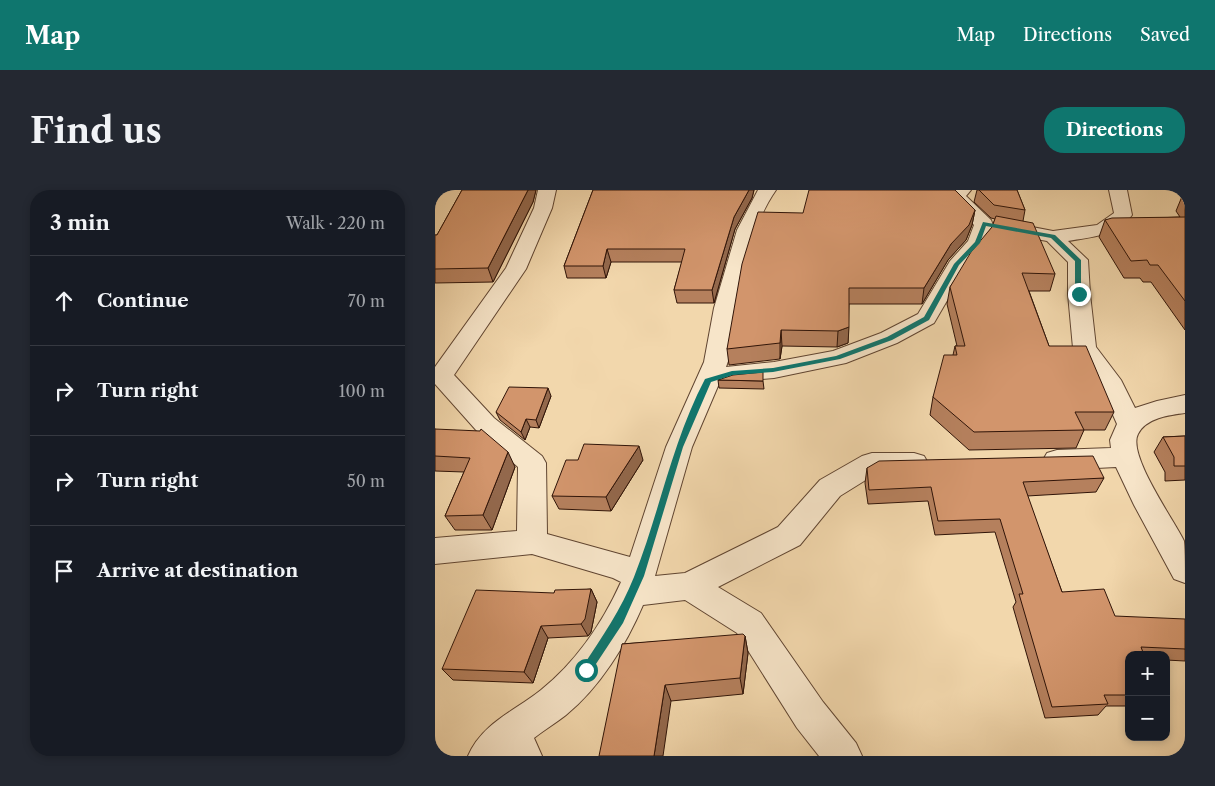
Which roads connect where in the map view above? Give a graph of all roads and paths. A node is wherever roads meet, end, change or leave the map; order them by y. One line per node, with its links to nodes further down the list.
1 (547, 190): 7 (street)
2 (767, 190): 8 (street)
3 (961, 190): 5 (street)
4 (1118, 190): 6 (street)
5 (985, 224): 6 (street); 8 (street)
6 (1053, 237): 10 (street)
7 (438, 374): 14 (street)
8 (708, 381): 18 (street)
9 (1185, 404): 10 (street)
10 (1131, 424): 11 (street)
11 (1125, 456): 13 (street); 15 (street)
12 (942, 462): 19 (street)
13 (1028, 462)
14 (532, 542): 16 (street); 18 (street)
15 (1177, 545): 17 (street)
16 (435, 551)
17 (1185, 570)
18 (635, 584): 19 (street); 20 (street)
19 (689, 586): 22 (street)
20 (518, 744): 21 (street)
21 (487, 756)
22 (843, 756)

